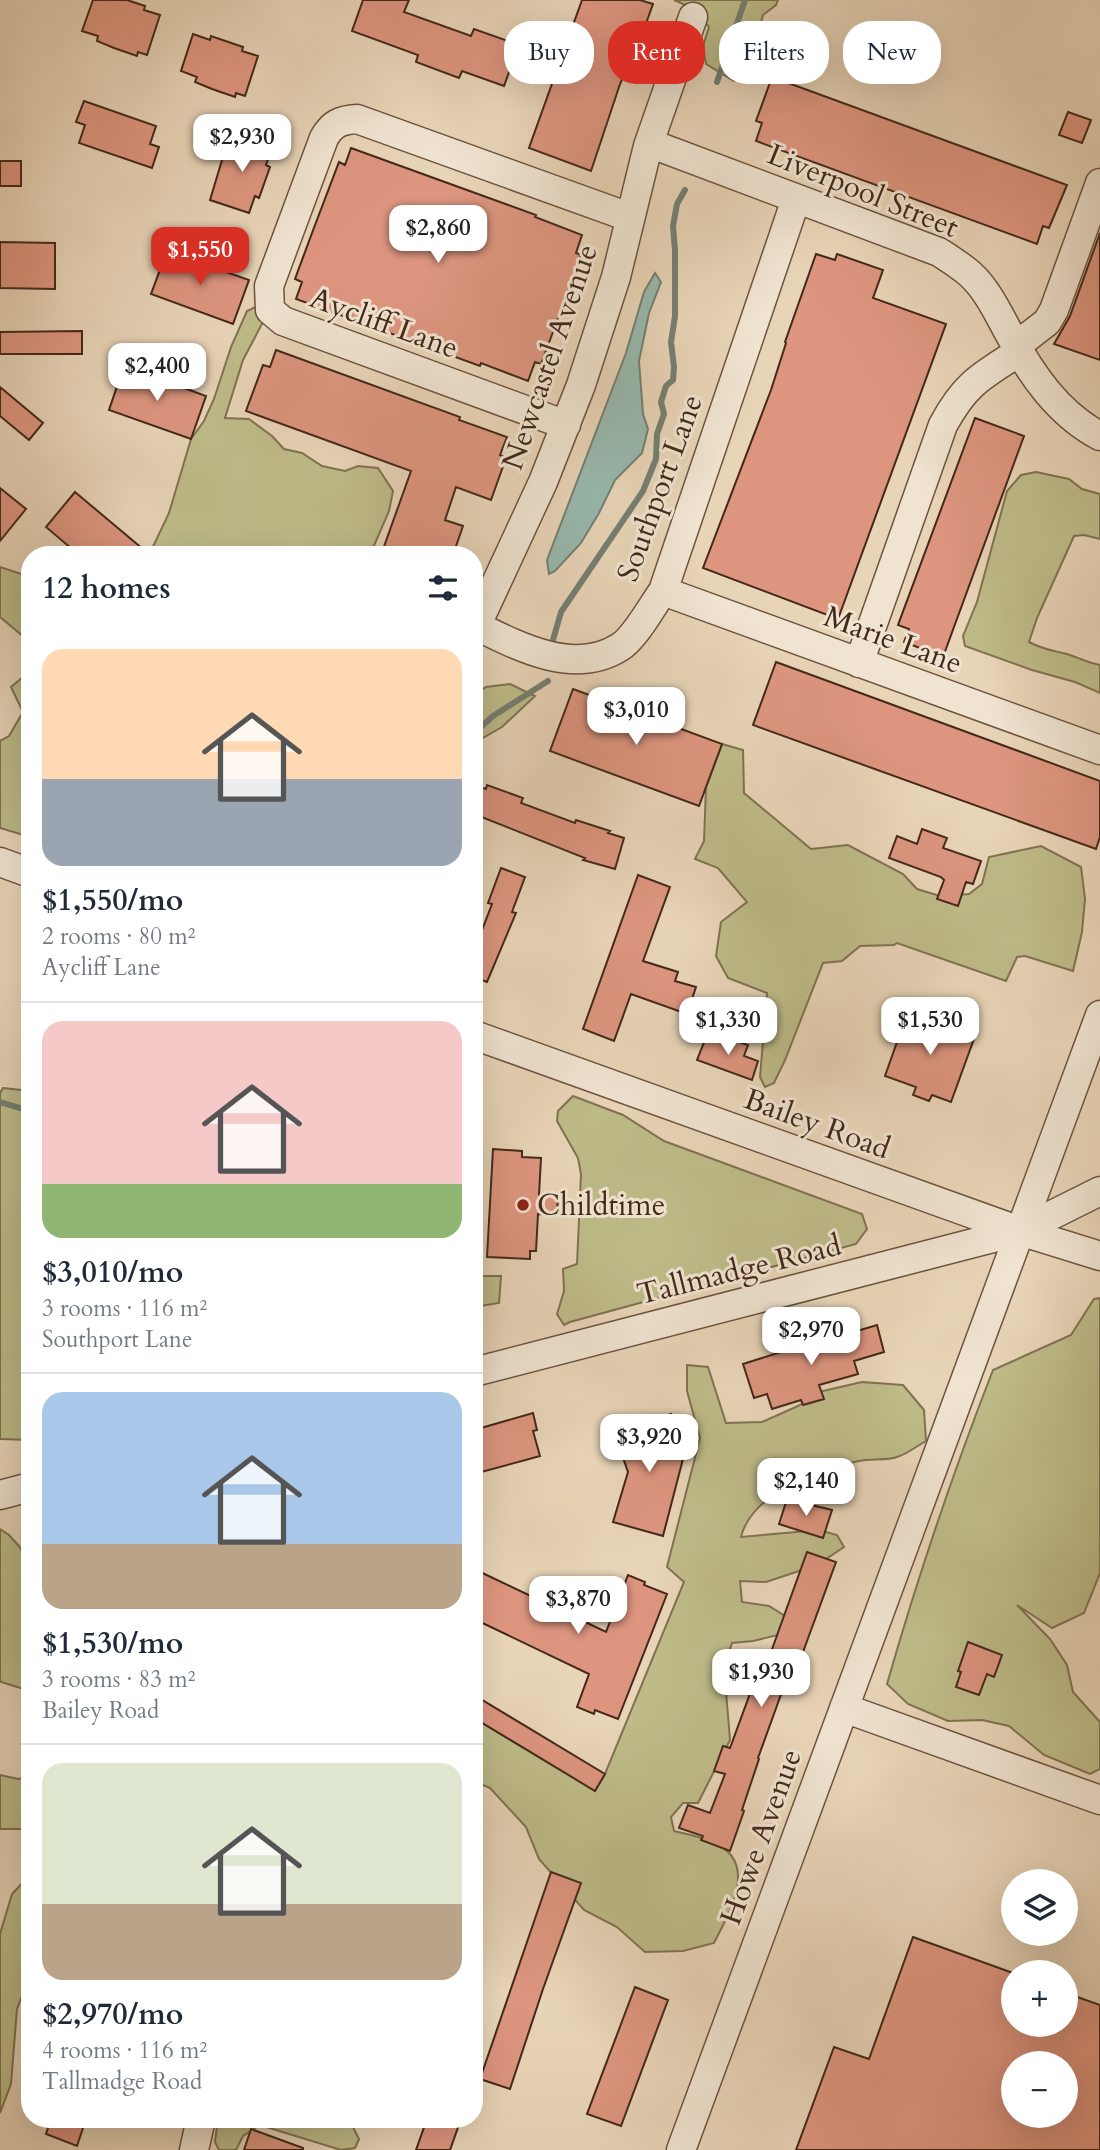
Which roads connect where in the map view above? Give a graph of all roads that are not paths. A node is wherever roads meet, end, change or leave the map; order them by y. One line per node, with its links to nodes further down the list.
1 (693, 17): 2 (street, Newcastel Avenue)
2 (649, 143): 4 (street, Liverpool Street); 5 (street, Newcastel Avenue)
3 (1100, 183): 6 (street)
4 (796, 199): 6 (street, Liverpool Street); 9 (street, Southport Lane)
5 (629, 217): 7 (street, Newcastel Avenue); 7 (street, Aycliff Lane)
6 (1018, 349): 8 (street, Liverpool Street); 12 (street)
7 (566, 425): 10 (street, Newcastel Avenue)
8 (1100, 436)
9 (663, 592): 11 (street, Southport Lane); 12 (street, Marie Lane)
10 (483, 613)
11 (483, 631)
12 (859, 663): 13 (street, Marie Lane)
13 (1100, 750)
14 (0, 862): 15 (street)
15 (21, 870)
16 (1100, 1015): 19 (street, Howe Avenue)
17 (483, 1038): 19 (street, Bailey Road)
18 (1100, 1191): 19 (street, Tallmadge Road)
19 (1020, 1231): 20 (street, Bailey Road); 21 (street, Tallmadge Road); 24 (street, Howe Avenue)
20 (1100, 1256)
21 (483, 1370)
22 (21, 1489): 23 (street)
23 (0, 1495)
24 (844, 1708): 25 (street); 28 (street, Howe Avenue)
25 (1100, 1800)
26 (199, 2128): 27 (street)
27 (194, 2150)
28 (681, 2150)

